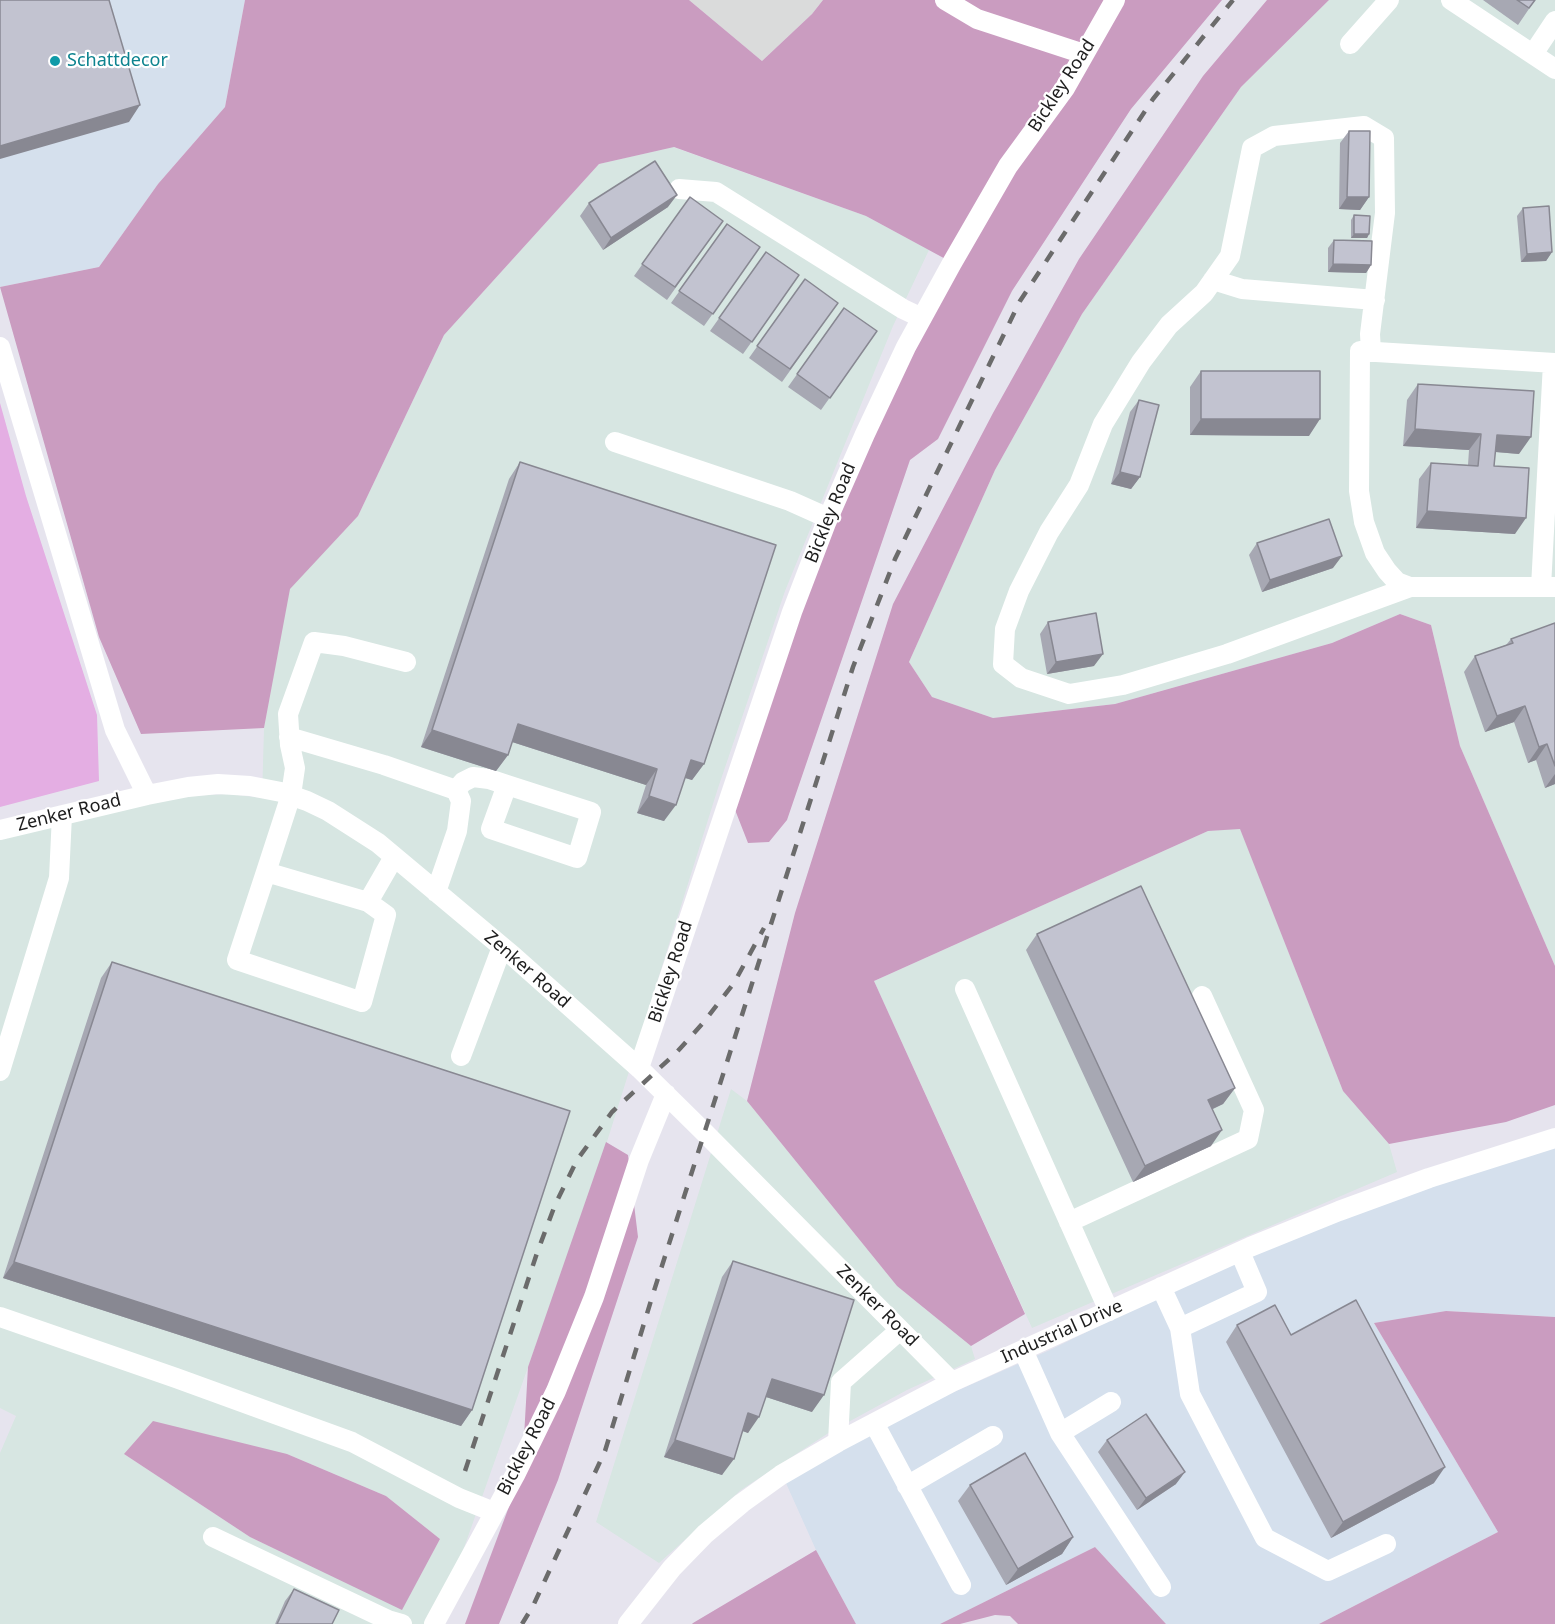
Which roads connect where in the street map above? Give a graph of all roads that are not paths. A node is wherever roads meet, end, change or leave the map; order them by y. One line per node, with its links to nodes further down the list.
1 (945, 0): 7 (street)
2 (1115, 0): 7 (street, Bickley Road)
3 (1389, 0): 6 (street)
4 (1451, 0): 8 (street)
5 (1555, 21): 8 (street)
6 (1350, 44)
7 (1084, 54): 13 (street, Bickley Road)
8 (1533, 54): 9 (street)
9 (1555, 69)
10 (679, 189): 13 (street)
11 (1213, 280): 12 (street); 12 (street); 19 (street)
12 (1375, 300): 15 (street)
13 (922, 318): 18 (street, Bickley Road)
14 (0, 347): 25 (street)
15 (1371, 352): 16 (street); 19 (street)
16 (1554, 363): 20 (street)
17 (615, 442): 18 (street)
18 (828, 518): 37 (street, Bickley Road)
19 (1410, 586): 20 (street)
20 (1548, 587)
21 (406, 662): 22 (street)
22 (290, 737): 24 (street); 26 (street)
23 (507, 785): 23 (street); 24 (street)
24 (456, 790): 31 (street)
25 (147, 795): 26 (street, Zenker Road); 27 (street, Zenker Road)
26 (291, 795): 29 (street, Zenker Road); 30 (street)
27 (62, 815): 28 (street, Zenker Road); 38 (street)
28 (0, 830)
29 (394, 857): 31 (street, Zenker Road); 32 (street)
30 (266, 872): 32 (street); 32 (street)
31 (436, 892): 33 (street, Zenker Road)
32 (368, 902)
33 (502, 947): 36 (street); 37 (street, Zenker Road)
34 (965, 989): 41 (street)
35 (1202, 996): 41 (street)
36 (460, 1056)
37 (639, 1068): 39 (street, Zenker Road)
38 (0, 1071)
39 (666, 1094): 47 (street, Zenker Road); 56 (street, Bickley Road)
40 (1555, 1138): 42 (street, Industrial Drive)
41 (1070, 1222): 44 (street)
42 (1240, 1252): 43 (street, Industrial Drive); 46 (street)
43 (1161, 1287): 44 (street, Industrial Drive); 46 (street)
44 (1109, 1311): 48 (street, Industrial Drive)
45 (0, 1317): 56 (street)
46 (1180, 1329): 58 (street)
47 (900, 1330): 49 (street, Zenker Road); 54 (street)
48 (1023, 1350): 49 (street, Industrial Drive); 52 (street)
49 (952, 1382): 51 (street, Industrial Drive)
50 (1111, 1402): 52 (street)
51 (874, 1424): 54 (street, Industrial Drive); 55 (street)
52 (1060, 1433): 60 (street)
53 (993, 1436): 55 (street)
54 (838, 1442): 63 (street, Industrial Drive)
55 (907, 1486): 59 (street)
56 (494, 1512): 62 (street, Bickley Road)
57 (213, 1537): 61 (street)
58 (1386, 1544)
59 (961, 1586)
60 (1161, 1587)
61 (402, 1624)
62 (434, 1624)
63 (628, 1624)

